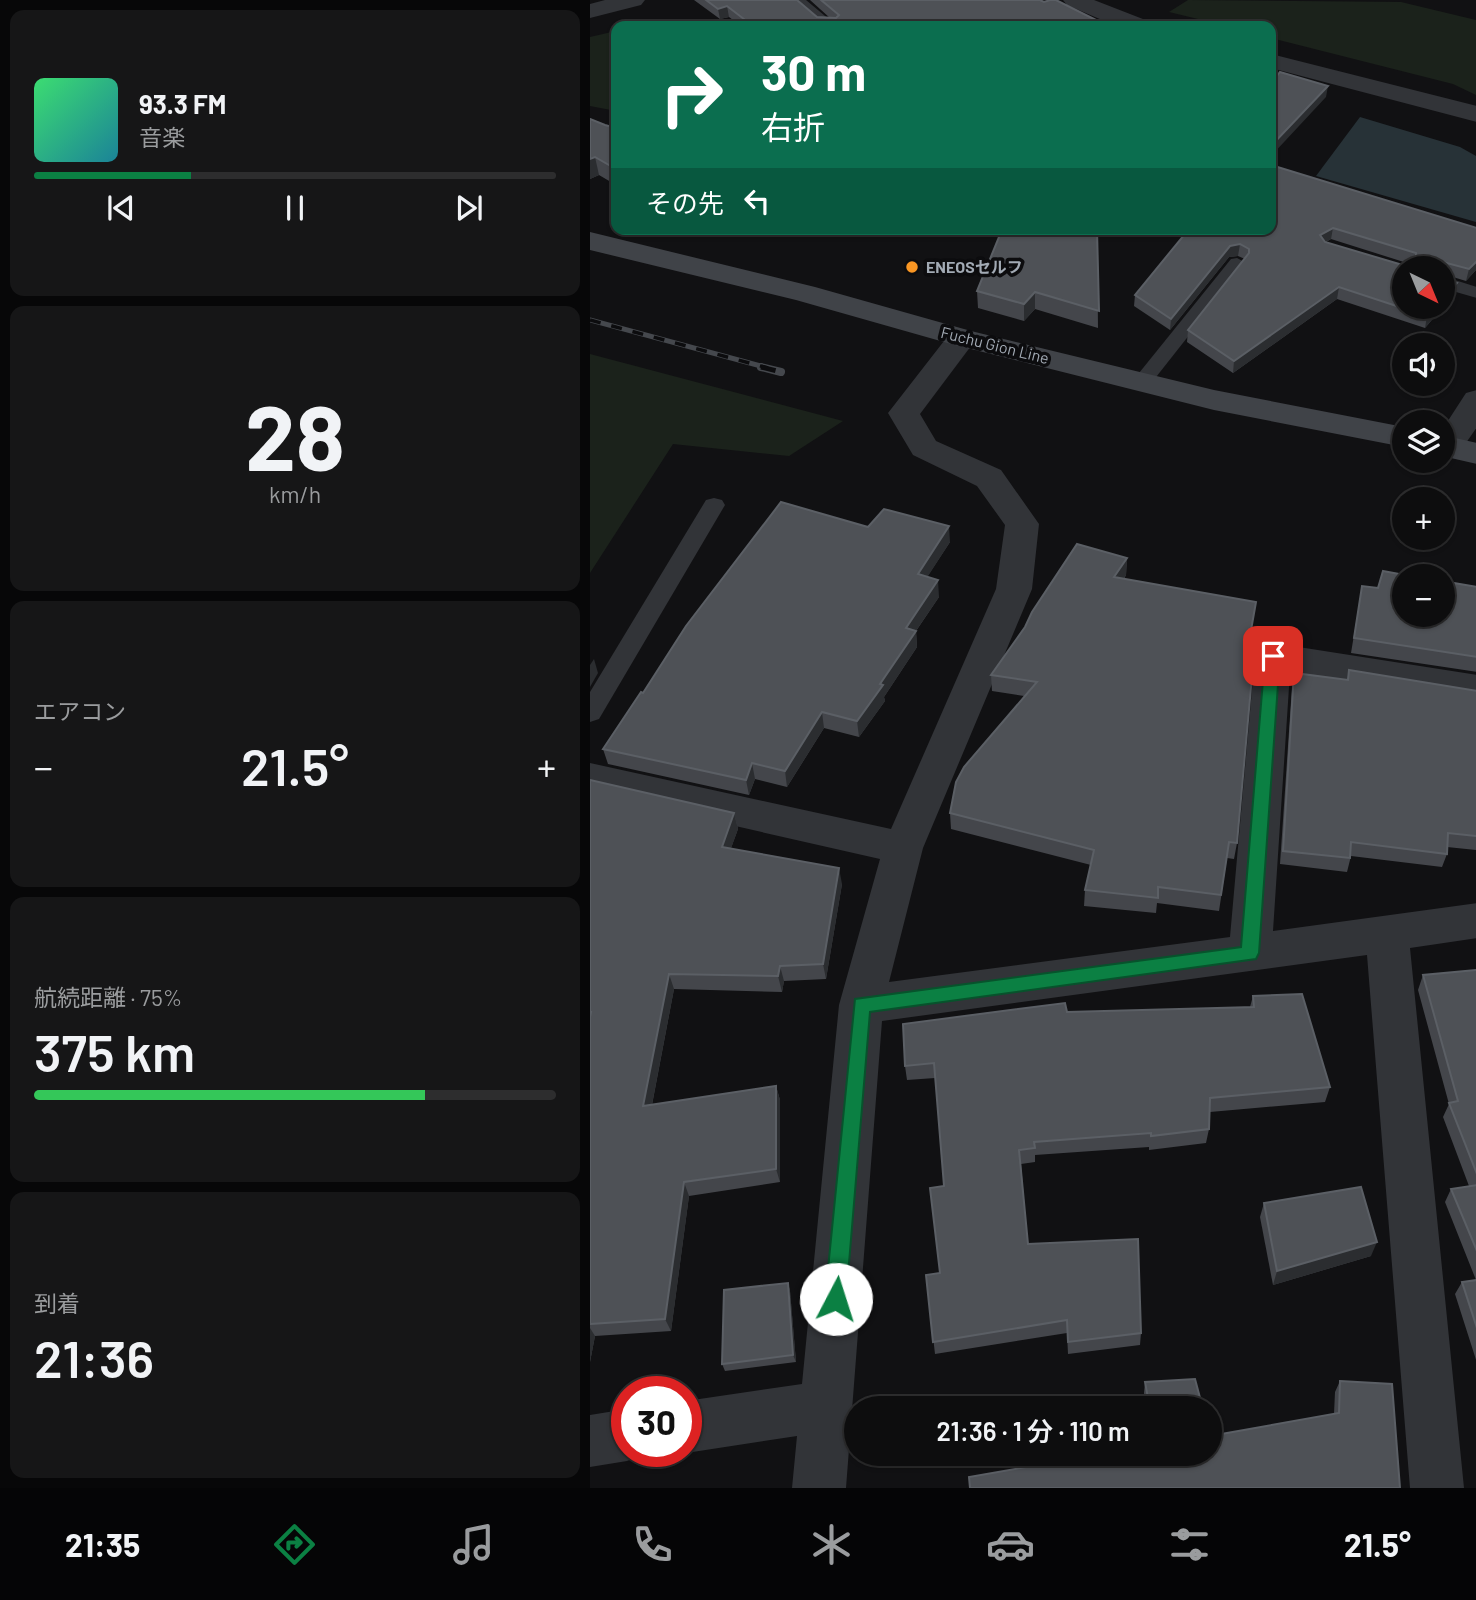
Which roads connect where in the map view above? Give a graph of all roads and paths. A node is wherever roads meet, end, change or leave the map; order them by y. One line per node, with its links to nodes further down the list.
1 (633, 0): 4 (street)
2 (796, 0): 5 (lane)
3 (1075, 0): 6 (street)
4 (590, 11)
5 (823, 21)
6 (1124, 21)
7 (1276, 62): 8 (street)
8 (1476, 114)
9 (590, 241): 13 (main road, Fuchu Gion Line)
10 (1237, 264): 14 (lane)
11 (1455, 286): 12 (lane)
12 (1476, 293)
13 (962, 338): 14 (main road, Fuchu Gion Line); 22 (street)
14 (1142, 382): 16 (main road, Fuchu Gion Line)
15 (1476, 400): 17 (street)
16 (1392, 435)
17 (1455, 448)
18 (714, 505): 20 (lane)
19 (1476, 689): 25 (street)
20 (590, 713)
21 (590, 778): 22 (street)
22 (903, 848): 26 (street)
23 (1476, 920): 24 (street)
24 (1387, 934): 25 (street); 32 (street)
25 (1250, 953): 26 (street)
26 (861, 1005): 27 (street)
27 (826, 1406): 28 (street); 31 (street)
28 (702, 1424)
29 (611, 1438): 30 (street)
30 (590, 1441)
31 (819, 1488)
32 (1437, 1488)

